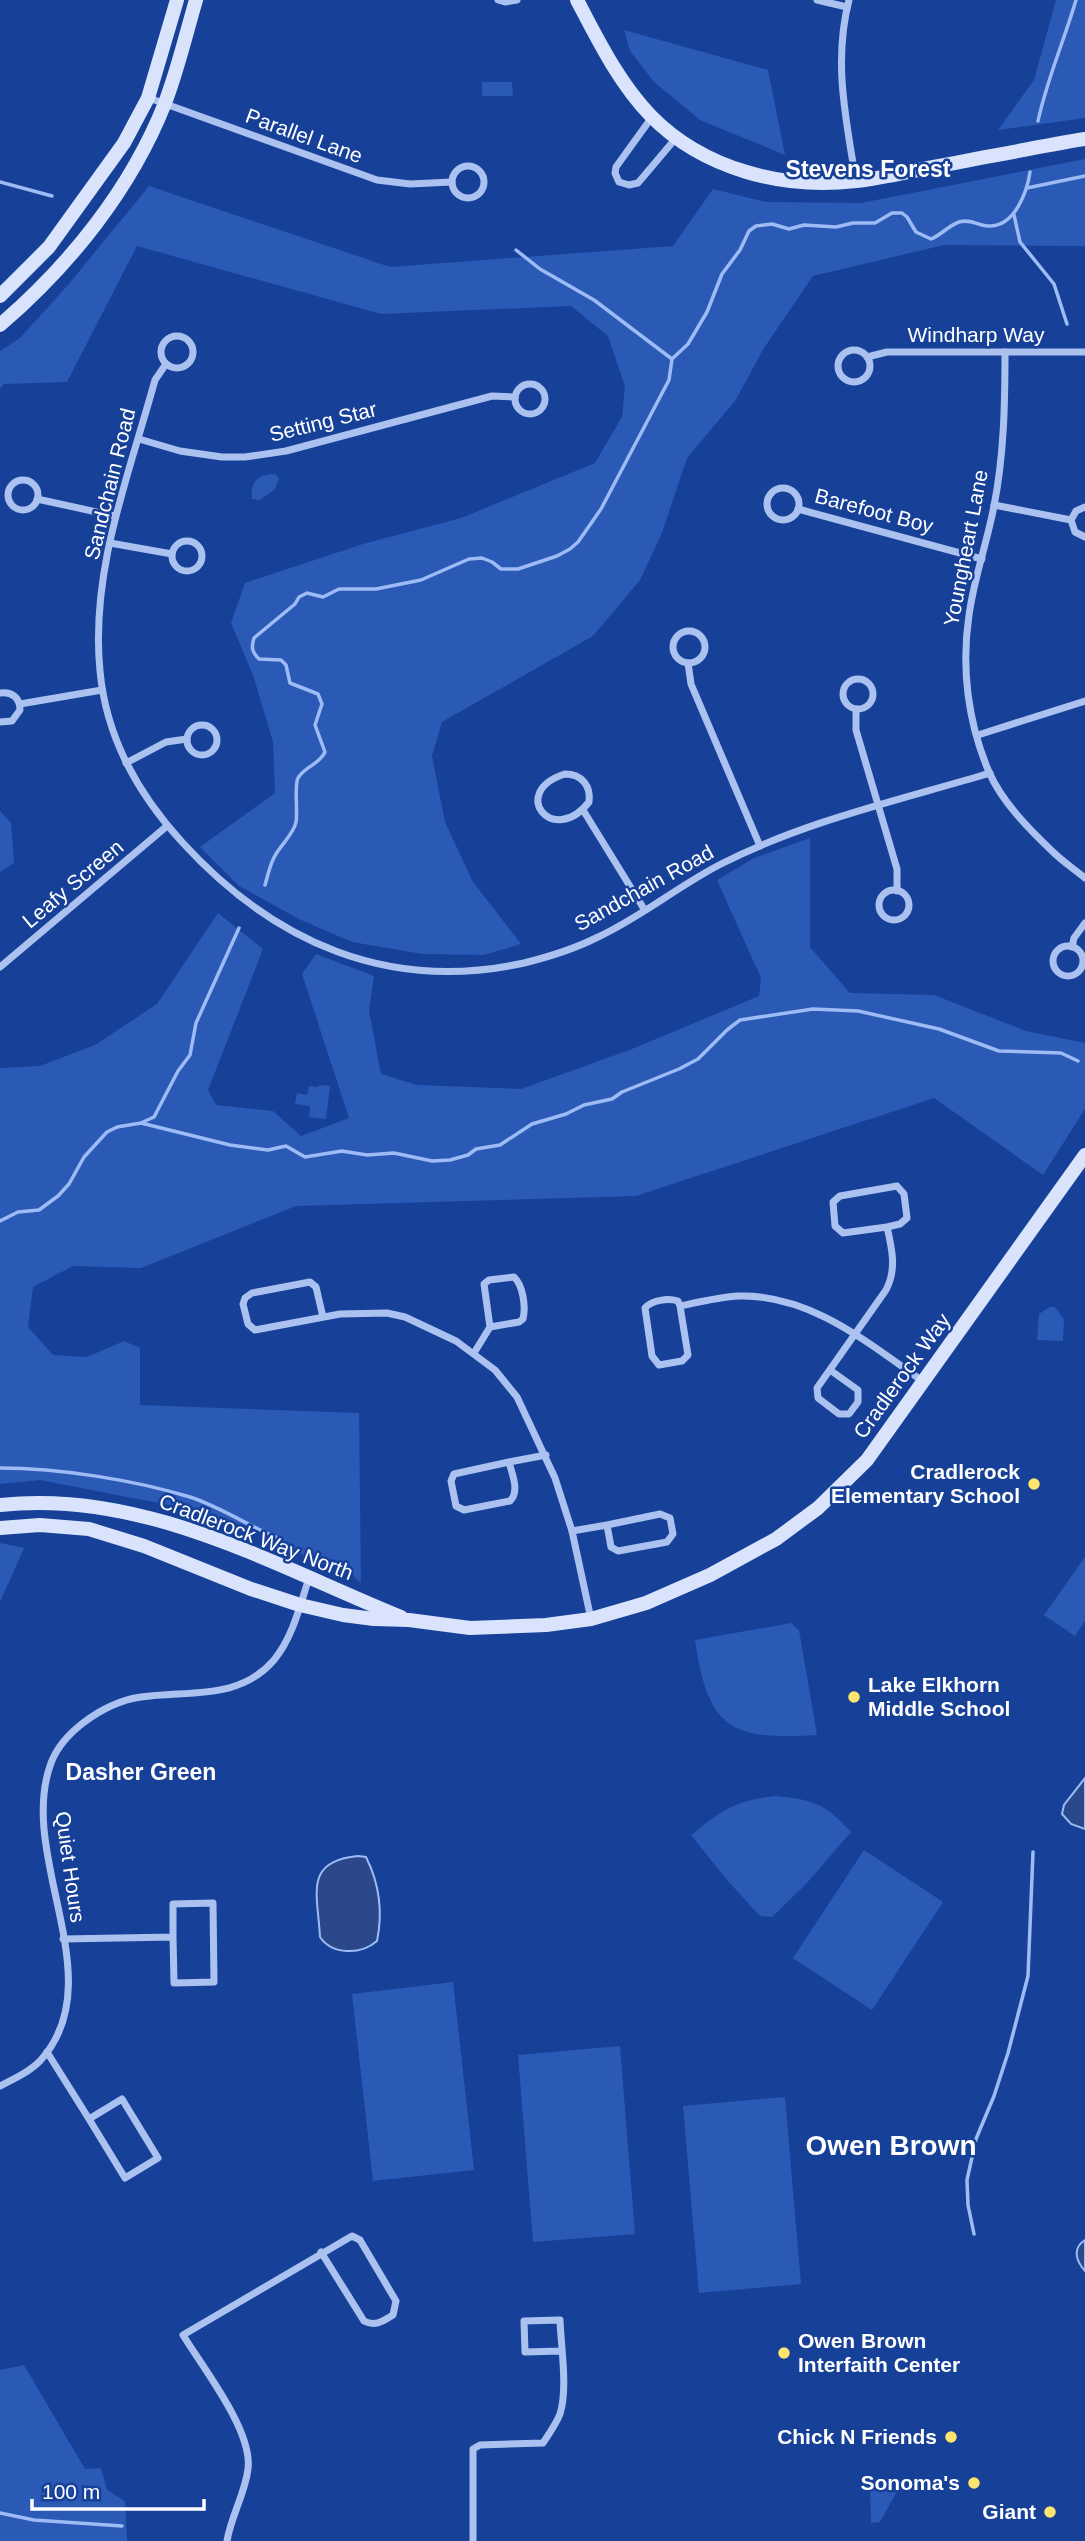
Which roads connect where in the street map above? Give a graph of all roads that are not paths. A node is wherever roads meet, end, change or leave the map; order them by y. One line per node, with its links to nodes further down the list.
1 (177, 0): 8 (street)
2 (196, 0): 9 (street)
3 (498, 0): 4 (street)
4 (517, 0)
5 (577, 0): 10 (street)
6 (817, 0): 7 (street)
7 (848, 4): 13 (street)
8 (148, 98): 9 (street, Parallel Lane); 15 (street)
9 (164, 104): 14 (street, Parallel Lane); 16 (street)
10 (652, 117): 11 (street); 11 (street)
11 (677, 138): 13 (street)
12 (1085, 139): 13 (street)
13 (856, 181)
14 (452, 183): 14 (street, Parallel Lane)
15 (0, 296)
16 (0, 325)
17 (1005, 352): 18 (street, Windharp Way); 19 (street, Windharp Way); 24 (street, Youngheart Lane)
18 (1085, 352)
19 (867, 357): 19 (street, Windharp Way)
20 (166, 364): 20 (street, Sandchain Road); 22 (street, Sandchain Road)
21 (515, 397): 21 (street, Setting Star); 22 (street, Setting Star)
22 (139, 439): 27 (street, Sandchain Road)
23 (37, 499): 23 (street); 27 (street)
24 (994, 505): 28 (street); 32 (street, Youngheart Lane)
25 (1085, 507): 28 (street)
26 (798, 509): 26 (street, Barefoot Boy); 32 (street, Barefoot Boy)
27 (115, 516): 30 (street, Sandchain Road)
28 (1072, 520): 29 (street)
29 (1085, 537)
30 (110, 542): 31 (street); 34 (street, Sandchain Road)
31 (172, 554): 31 (street)
32 (982, 559): 40 (street, Youngheart Lane)
33 (688, 663): 33 (street); 47 (street)
34 (102, 690): 37 (street); 42 (street, Sandchain Road)
35 (0, 693): 37 (street)
36 (1085, 701): 40 (street)
37 (20, 704): 39 (street)
38 (856, 709): 38 (street); 44 (street)
39 (0, 722)
40 (978, 736): 43 (street, Youngheart Lane)
41 (187, 739): 41 (street); 42 (street)
42 (126, 763): 46 (street, Sandchain Road)
43 (990, 773): 44 (street, Sandchain Road); 48 (street, Youngheart Lane)
44 (879, 806): 47 (street, Sandchain Road); 49 (street)
45 (583, 810): 45 (street); 50 (street)
46 (167, 826): 50 (street, Sandchain Road); 53 (street, Leafy Screen)
47 (760, 846): 50 (street, Sandchain Road)
48 (1085, 878)
49 (897, 891): 49 (street)
50 (644, 909)
51 (1085, 923): 52 (street)
52 (1072, 947): 52 (street)
53 (0, 967)
54 (1085, 1155): 62 (street, Cradlerock Way)
55 (887, 1227): 55 (street); 59 (street)
56 (680, 1306): 56 (street); 59 (street)
57 (323, 1317): 57 (street); 60 (street)
58 (490, 1327): 58 (street); 60 (street)
59 (855, 1335): 61 (street); 62 (street)
60 (474, 1353): 63 (street)
61 (830, 1370): 61 (street)
62 (924, 1383): 71 (street, Cradlerock Way)
63 (546, 1455): 64 (street); 68 (street)
64 (509, 1462): 64 (street)
65 (0, 1505): 69 (street, Cradlerock Way North)
66 (607, 1525): 66 (street); 68 (street)
67 (0, 1528): 70 (street, Cradlerock Way North)
68 (572, 1531): 71 (street)
69 (309, 1578): 70 (street, Quiet Hours); 72 (street, Cradlerock Way North)
70 (300, 1605): 72 (street, Cradlerock Way North); 74 (street, Quiet Hours)
71 (591, 1619): 72 (street, Cradlerock Way North)
72 (409, 1620)
73 (173, 1937): 73 (street); 74 (street)
74 (63, 1939): 75 (street, Quiet Hours)
75 (47, 2052): 76 (street, Quiet Hours); 77 (street)
76 (0, 2087)
77 (89, 2119): 77 (street)
78 (321, 2252): 78 (street); 80 (street)
79 (561, 2351): 79 (street); 81 (street)
80 (227, 2541)
81 (473, 2541)

